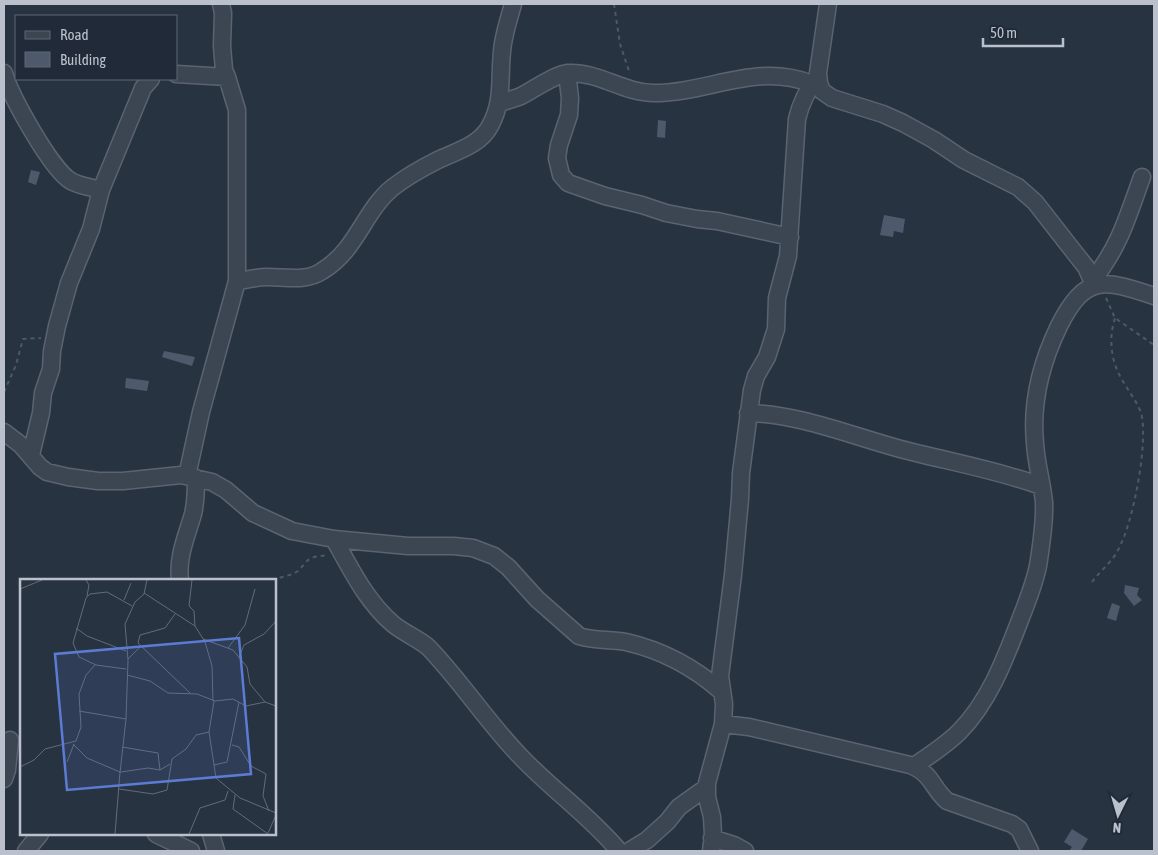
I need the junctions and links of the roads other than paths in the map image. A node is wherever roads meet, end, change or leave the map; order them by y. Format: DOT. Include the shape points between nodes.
graph roads {
  1 [pos="221,4"];
  2 [pos="512,4"];
  3 [pos="828,4"];
  4 [pos="4,73"];
  5 [pos="567,73"];
  6 [pos="178,74"];
  7 [pos="227,77"];
  8 [pos="150,80"];
  9 [pos="815,80"];
  10 [pos="499,103"];
  11 [pos="1142,177"];
  12 [pos="101,190"];
  13 [pos="790,237"];
  14 [pos="237,281"];
  15 [pos="1097,283"];
  16 [pos="1154,296"];
  17 [pos="748,413"];
  18 [pos="4,432"];
  19 [pos="31,455"];
  20 [pos="192,477"];
  21 [pos="1042,486"];
  22 [pos="334,539"];
  23 [pos="180,579"];
  24 [pos="722,692"];
  25 [pos="723,724"];
  26 [pos="7,735"];
  27 [pos="20,754"];
  28 [pos="914,766"];
  29 [pos="4,779"];
  30 [pos="707,788"];
  31 [pos="39,835"];
  32 [pos="158,835"];
  33 [pos="211,835"];
  34 [pos="712,845"];
  35 [pos="26,851"];
  36 [pos="191,851"];
  37 [pos="216,851"];
  38 [pos="619,851"];
  39 [pos="629,851"];
  40 [pos="744,851"];
  41 [pos="1030,851"];
  1 -- 7 [label="street" via="222,59"];
  2 -- 10 [label="street" via="502,52"];
  3 -- 9 [label="street"];
  4 -- 12 [label="street" via="21,110 59,172 70,181"];
  5 -- 9 [label="street" via="603,78 639,92 655,93 746,77"];
  5 -- 10 [label="street" via="520,97"];
  5 -- 13 [label="street" via="569,115 557,158 561,175 568,183 666,213"];
  6 -- 7 [label="street"];
  7 -- 14 [label="street" via="237,110"];
  8 -- 12 [label="street" via="143,88"];
  9 -- 13 [label="street" via="801,103 797,119"];
  9 -- 15 [label="street" via="832,98 903,123 964,160 1018,187 1035,202"];
  10 -- 14 [label="street" via="485,135 391,188 344,254 321,272 304,278 266,277"];
  11 -- 15 [label="street" via="1118,242"];
  12 -- 19 [label="street" via="57,326"];
  13 -- 17 [label="street" via="777,298 776,329 756,376"];
  14 -- 20 [label="street" via="200,412"];
  15 -- 16 [label="street" via="1126,286"];
  15 -- 21 [label="street" via="1075,298 1047,352 1038,383 1034,442"];
  17 -- 21 [label="street" via="812,423"];
  17 -- 24 [label="street" via="720,676"];
  18 -- 19 [label="street"];
  19 -- 20 [label="street" via="47,472 68,478 98,482 180,475"];
  20 -- 22 [label="street" via="212,482 253,513 271,522"];
  20 -- 23 [label="street" via="194,512 179,564"];
  21 -- 28 [label="street" via="1044,504 1038,566 1008,652 978,708 964,726"];
  22 -- 24 [label="street" via="473,548 494,556 579,636 624,642 666,655 709,680"];
  22 -- 38 [label="street" via="364,592 383,614 433,652 519,756 605,834"];
  24 -- 25 [label="street"];
  25 -- 28 [label="street" via="749,727"];
  25 -- 30 [label="street"];
  26 -- 27 [label="street"];
  26 -- 29 [label="street" via="8,770"];
  28 -- 41 [label="street" via="927,774 947,801 1012,824"];
  30 -- 34 [label="street"];
  30 -- 39 [label="street" via="680,807 647,840"];
  31 -- 35 [label="street"];
  32 -- 36 [label="street"];
  33 -- 37 [label="street"];
  34 -- 40 [label="street" via="734,846"];
}
